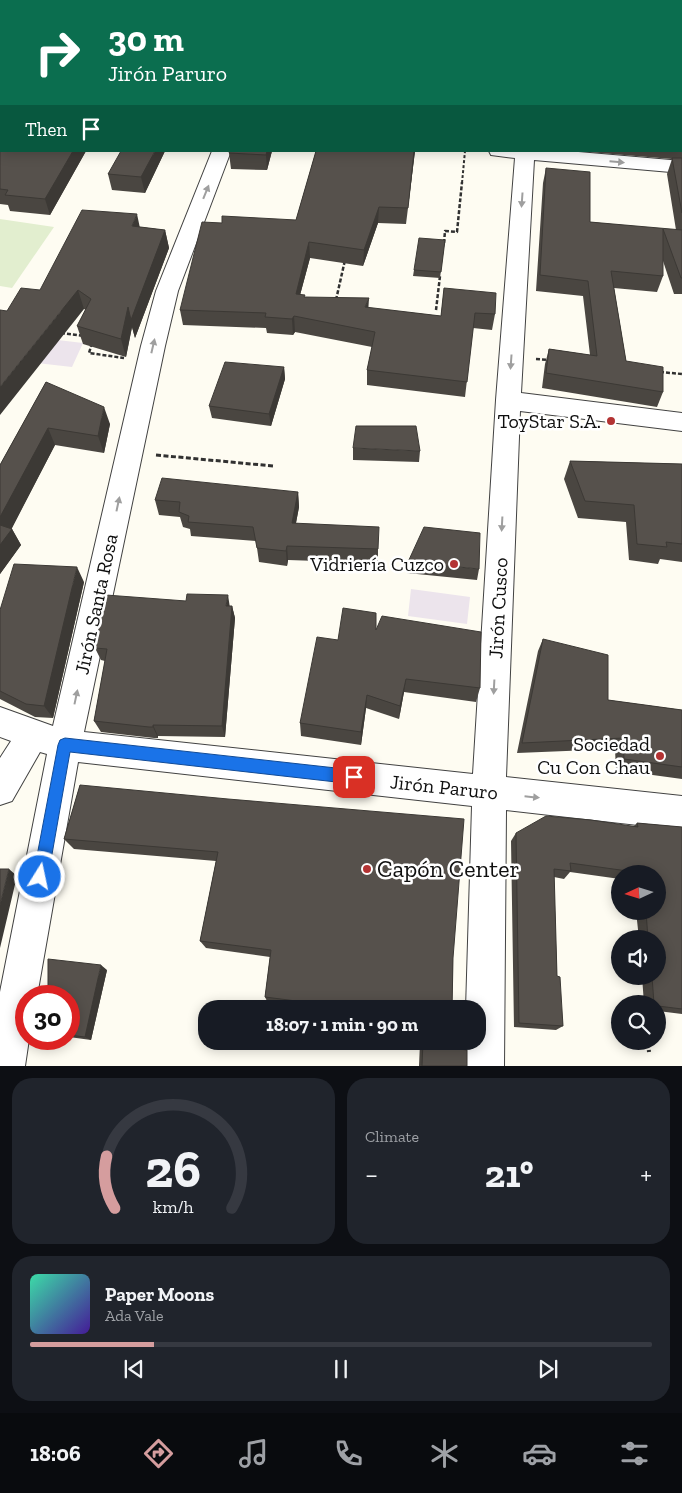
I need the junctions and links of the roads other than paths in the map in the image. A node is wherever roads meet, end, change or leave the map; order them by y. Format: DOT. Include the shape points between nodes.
graph roads {
  1 [pos="222,152"];
  2 [pos="516,152"];
  3 [pos="682,167"];
  4 [pos="508,400"];
  5 [pos="682,422"];
  6 [pos="0,722"];
  7 [pos="49,739"];
  8 [pos="0,789"];
  9 [pos="489,792"];
  10 [pos="682,813"];
  11 [pos="5,1066"];
  12 [pos="484,1066"];
  7 -- 1 [label="street, Jirón Santa Rosa, one-way" via="130,453 167,291"];
  2 -- 3 [label="street, one-way"];
  2 -- 4 [label="street, Jirón Cusco, one-way"];
  4 -- 5 [label="street"];
  4 -- 9 [label="street, Jirón Cusco, one-way"];
  6 -- 7 [label="street, Jirón Paruro"];
  7 -- 8 [label="street"];
  7 -- 9 [label="street, Jirón Paruro"];
  7 -- 11 [label="street, Jirón Santa Rosa"];
  9 -- 10 [label="street, Jirón Paruro, one-way"];
  9 -- 12 [label="street, Jirón Cusco"];
}
